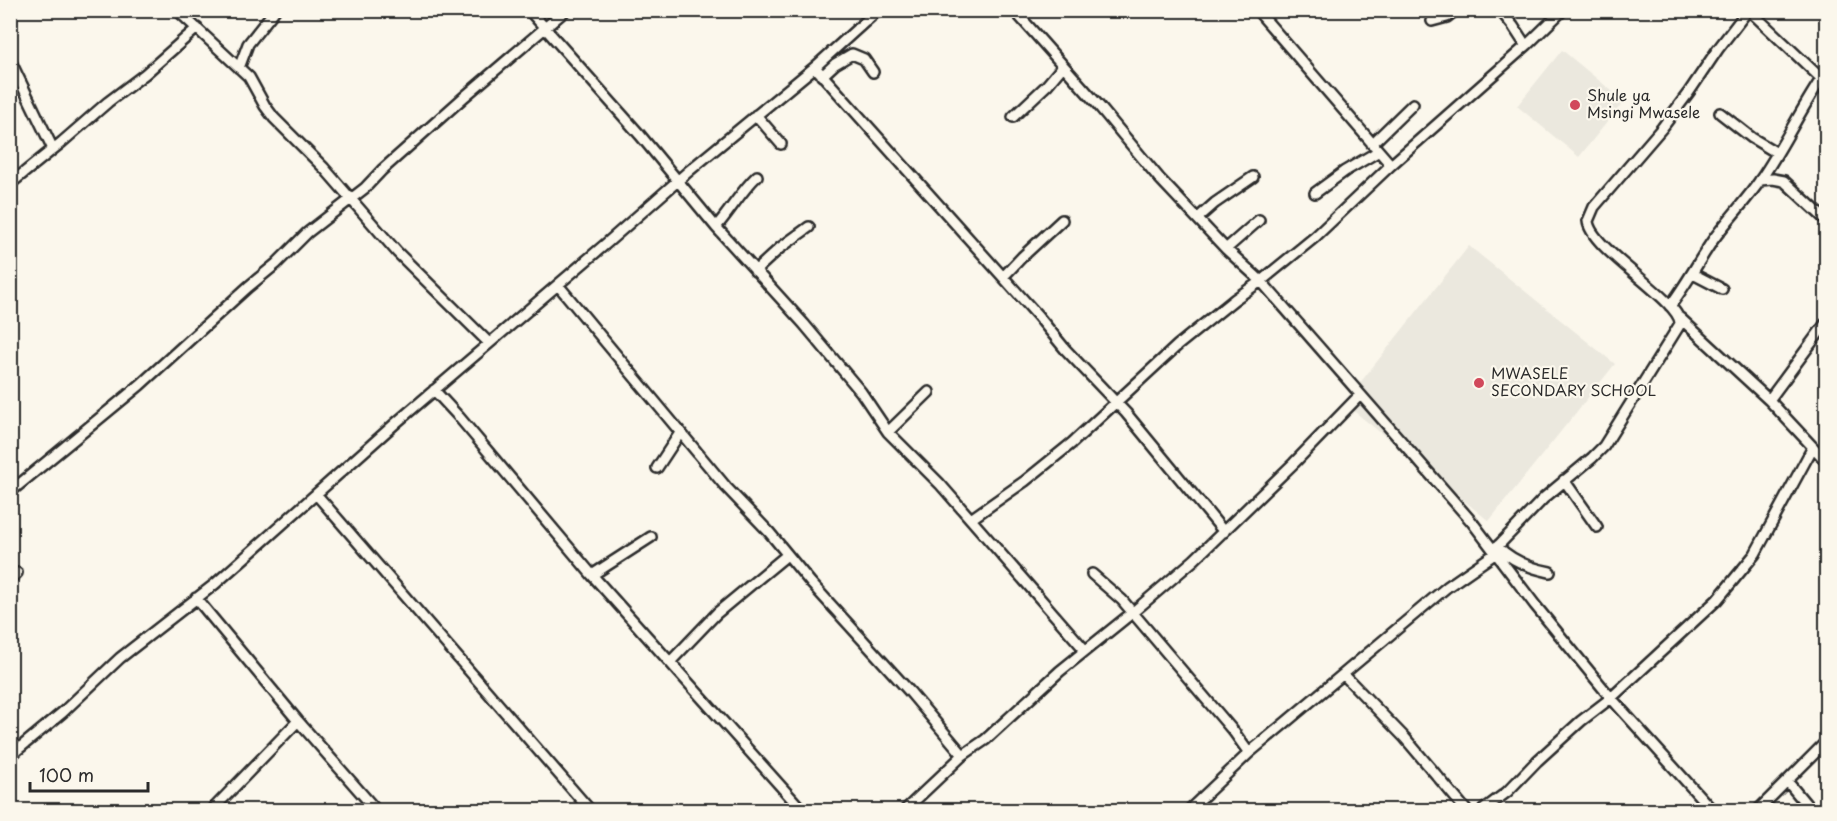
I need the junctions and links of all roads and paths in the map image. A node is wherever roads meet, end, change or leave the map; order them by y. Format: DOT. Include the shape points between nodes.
graph roads {
  1 [pos="177,10"];
  2 [pos="275,10"];
  3 [pos="529,10"];
  4 [pos="566,10"];
  5 [pos="878,10"];
  6 [pos="1014,10"];
  7 [pos="1257,10"];
  8 [pos="1456,10"];
  9 [pos="1500,10"];
  10 [pos="1563,10"];
  11 [pos="1745,12"];
  12 [pos="1432,21"];
  13 [pos="197,28"];
  14 [pos="546,29"];
  15 [pos="1526,46"];
  16 [pos="10,60"];
  17 [pos="1063,66"];
  18 [pos="815,67"];
  19 [pos="239,68"];
  20 [pos="873,72"];
  21 [pos="822,76"];
  22 [pos="1825,78"];
  23 [pos="1413,104"];
  24 [pos="1720,113"];
  25 [pos="756,115"];
  26 [pos="1013,117"];
  27 [pos="781,144"];
  28 [pos="1376,147"];
  29 [pos="53,149"];
  30 [pos="1777,153"];
  31 [pos="1391,165"];
  32 [pos="757,176"];
  33 [pos="1253,177"];
  34 [pos="1760,180"];
  35 [pos="678,181"];
  36 [pos="10,184"];
  37 [pos="1316,194"];
  38 [pos="351,201"];
  39 [pos="1198,218"];
  40 [pos="1062,220"];
  41 [pos="1259,220"];
  42 [pos="1827,220"];
  43 [pos="716,227"];
  44 [pos="809,227"];
  45 [pos="1226,249"];
  46 [pos="755,270"];
  47 [pos="1693,274"];
  48 [pos="1003,277"];
  49 [pos="1261,281"];
  50 [pos="558,285"];
  51 [pos="1722,289"];
  52 [pos="1670,306"];
  53 [pos="1680,318"];
  54 [pos="1827,323"];
  55 [pos="489,343"];
  56 [pos="434,390"];
  57 [pos="929,392"];
  58 [pos="1360,395"];
  59 [pos="1769,400"];
  60 [pos="1117,402"];
  61 [pos="888,432"];
  62 [pos="680,433"];
  63 [pos="1813,447"];
  64 [pos="1827,461"];
  65 [pos="657,468"];
  66 [pos="1564,480"];
  67 [pos="10,492"];
  68 [pos="316,494"];
  69 [pos="971,519"];
  70 [pos="1597,527"];
  71 [pos="1224,532"];
  72 [pos="651,537"];
  73 [pos="1496,550"];
  74 [pos="787,555"];
  75 [pos="1550,572"];
  76 [pos="1092,574"];
  77 [pos="592,575"];
  78 [pos="196,598"];
  79 [pos="1132,613"];
  80 [pos="1085,650"];
  81 [pos="671,662"];
  82 [pos="1344,675"];
  83 [pos="1611,698"];
  84 [pos="298,721"];
  85 [pos="1827,742"];
  86 [pos="1249,753"];
  87 [pos="963,755"];
  88 [pos="10,756"];
  89 [pos="1787,781"];
  90 [pos="212,810"];
  91 [pos="376,810"];
  92 [pos="590,810"];
  93 [pos="802,810"];
  94 [pos="905,810"];
  95 [pos="1189,810"];
  96 [pos="1466,810"];
  97 [pos="1483,810"];
  98 [pos="1713,810"];
  99 [pos="1758,810"];
  100 [pos="1811,810"];
  1 -- 13 [label="street"];
  2 -- 19 [label="street" via="248,44"];
  3 -- 14 [label="street"];
  4 -- 14 [label="street"];
  5 -- 18 [label="street"];
  6 -- 17 [label="street"];
  7 -- 28 [label="street"];
  8 -- 12 [label="street"];
  9 -- 15 [label="street"];
  10 -- 15 [label="street"];
  11 -- 22 [label="street"];
  11 -- 52 [label="street" via="1662,128 1594,207 1588,221 1606,248"];
  13 -- 19 [label="street"];
  13 -- 29 [label="street"];
  14 -- 35 [label="street"];
  14 -- 38 [label="street" via="464,97"];
  15 -- 31 [label="street"];
  16 -- 29 [label="street"];
  17 -- 26 [label="street"];
  17 -- 39 [label="street"];
  18 -- 21 [label="street"];
  18 -- 25 [label="street"];
  19 -- 38 [label="street" via="249,77 274,118"];
  20 -- 21 [label="street" via="864,59 854,54"];
  21 -- 48 [label="street"];
  22 -- 30 [label="street"];
  23 -- 28 [label="street"];
  24 -- 30 [label="street"];
  25 -- 27 [label="street"];
  25 -- 35 [label="street"];
  28 -- 31 [label="street"];
  28 -- 37 [label="street"];
  29 -- 36 [label="street"];
  30 -- 34 [label="street"];
  31 -- 49 [label="street" via="1315,237"];
  32 -- 43 [label="street"];
  33 -- 39 [label="street"];
  34 -- 42 [label="street" via="1787,183"];
  34 -- 47 [label="street" via="1711,243"];
  35 -- 43 [label="street"];
  35 -- 50 [label="street"];
  38 -- 55 [label="street"];
  38 -- 67 [label="street" via="307,233 140,385"];
  39 -- 45 [label="street"];
  40 -- 48 [label="street"];
  41 -- 45 [label="street"];
  43 -- 46 [label="street"];
  44 -- 46 [label="street"];
  45 -- 49 [label="street"];
  46 -- 61 [label="street" via="861,392"];
  47 -- 51 [label="street"];
  47 -- 52 [label="street"];
  48 -- 60 [label="street" via="1065,350"];
  49 -- 58 [label="street"];
  49 -- 60 [label="street" via="1178,345"];
  50 -- 55 [label="street"];
  50 -- 62 [label="street"];
  52 -- 53 [label="street"];
  53 -- 59 [label="street"];
  53 -- 66 [label="street" via="1680,324 1611,437"];
  54 -- 59 [label="street"];
  55 -- 56 [label="street"];
  56 -- 68 [label="street"];
  56 -- 77 [label="street"];
  57 -- 61 [label="street"];
  58 -- 71 [label="street"];
  58 -- 73 [label="street"];
  59 -- 63 [label="street"];
  60 -- 69 [label="street" via="1025,481"];
  60 -- 71 [label="street"];
  61 -- 69 [label="street"];
  62 -- 65 [label="street"];
  62 -- 74 [label="street"];
  63 -- 64 [label="street"];
  63 -- 83 [label="street" via="1755,554 1732,583"];
  66 -- 70 [label="street"];
  66 -- 73 [label="street"];
  68 -- 78 [label="street"];
  68 -- 92 [label="street"];
  69 -- 80 [label="street"];
  71 -- 79 [label="street"];
  72 -- 77 [label="street"];
  73 -- 75 [label="street" via="1517,562"];
  73 -- 82 [label="street"];
  73 -- 83 [label="street" via="1534,605"];
  74 -- 81 [label="street" via="717,613"];
  74 -- 87 [label="street"];
  76 -- 79 [label="street"];
  77 -- 81 [label="street"];
  78 -- 84 [label="street"];
  78 -- 88 [label="street" via="120,658"];
  79 -- 80 [label="street"];
  79 -- 86 [label="street"];
  80 -- 87 [label="street"];
  81 -- 93 [label="street"];
  82 -- 86 [label="street"];
  82 -- 96 [label="street" via="1405,738"];
  83 -- 97 [label="street"];
  83 -- 98 [label="street"];
  84 -- 90 [label="street"];
  84 -- 91 [label="street"];
  85 -- 89 [label="street"];
  86 -- 95 [label="street"];
  87 -- 94 [label="street"];
  89 -- 99 [label="street"];
  89 -- 100 [label="street"];
}
